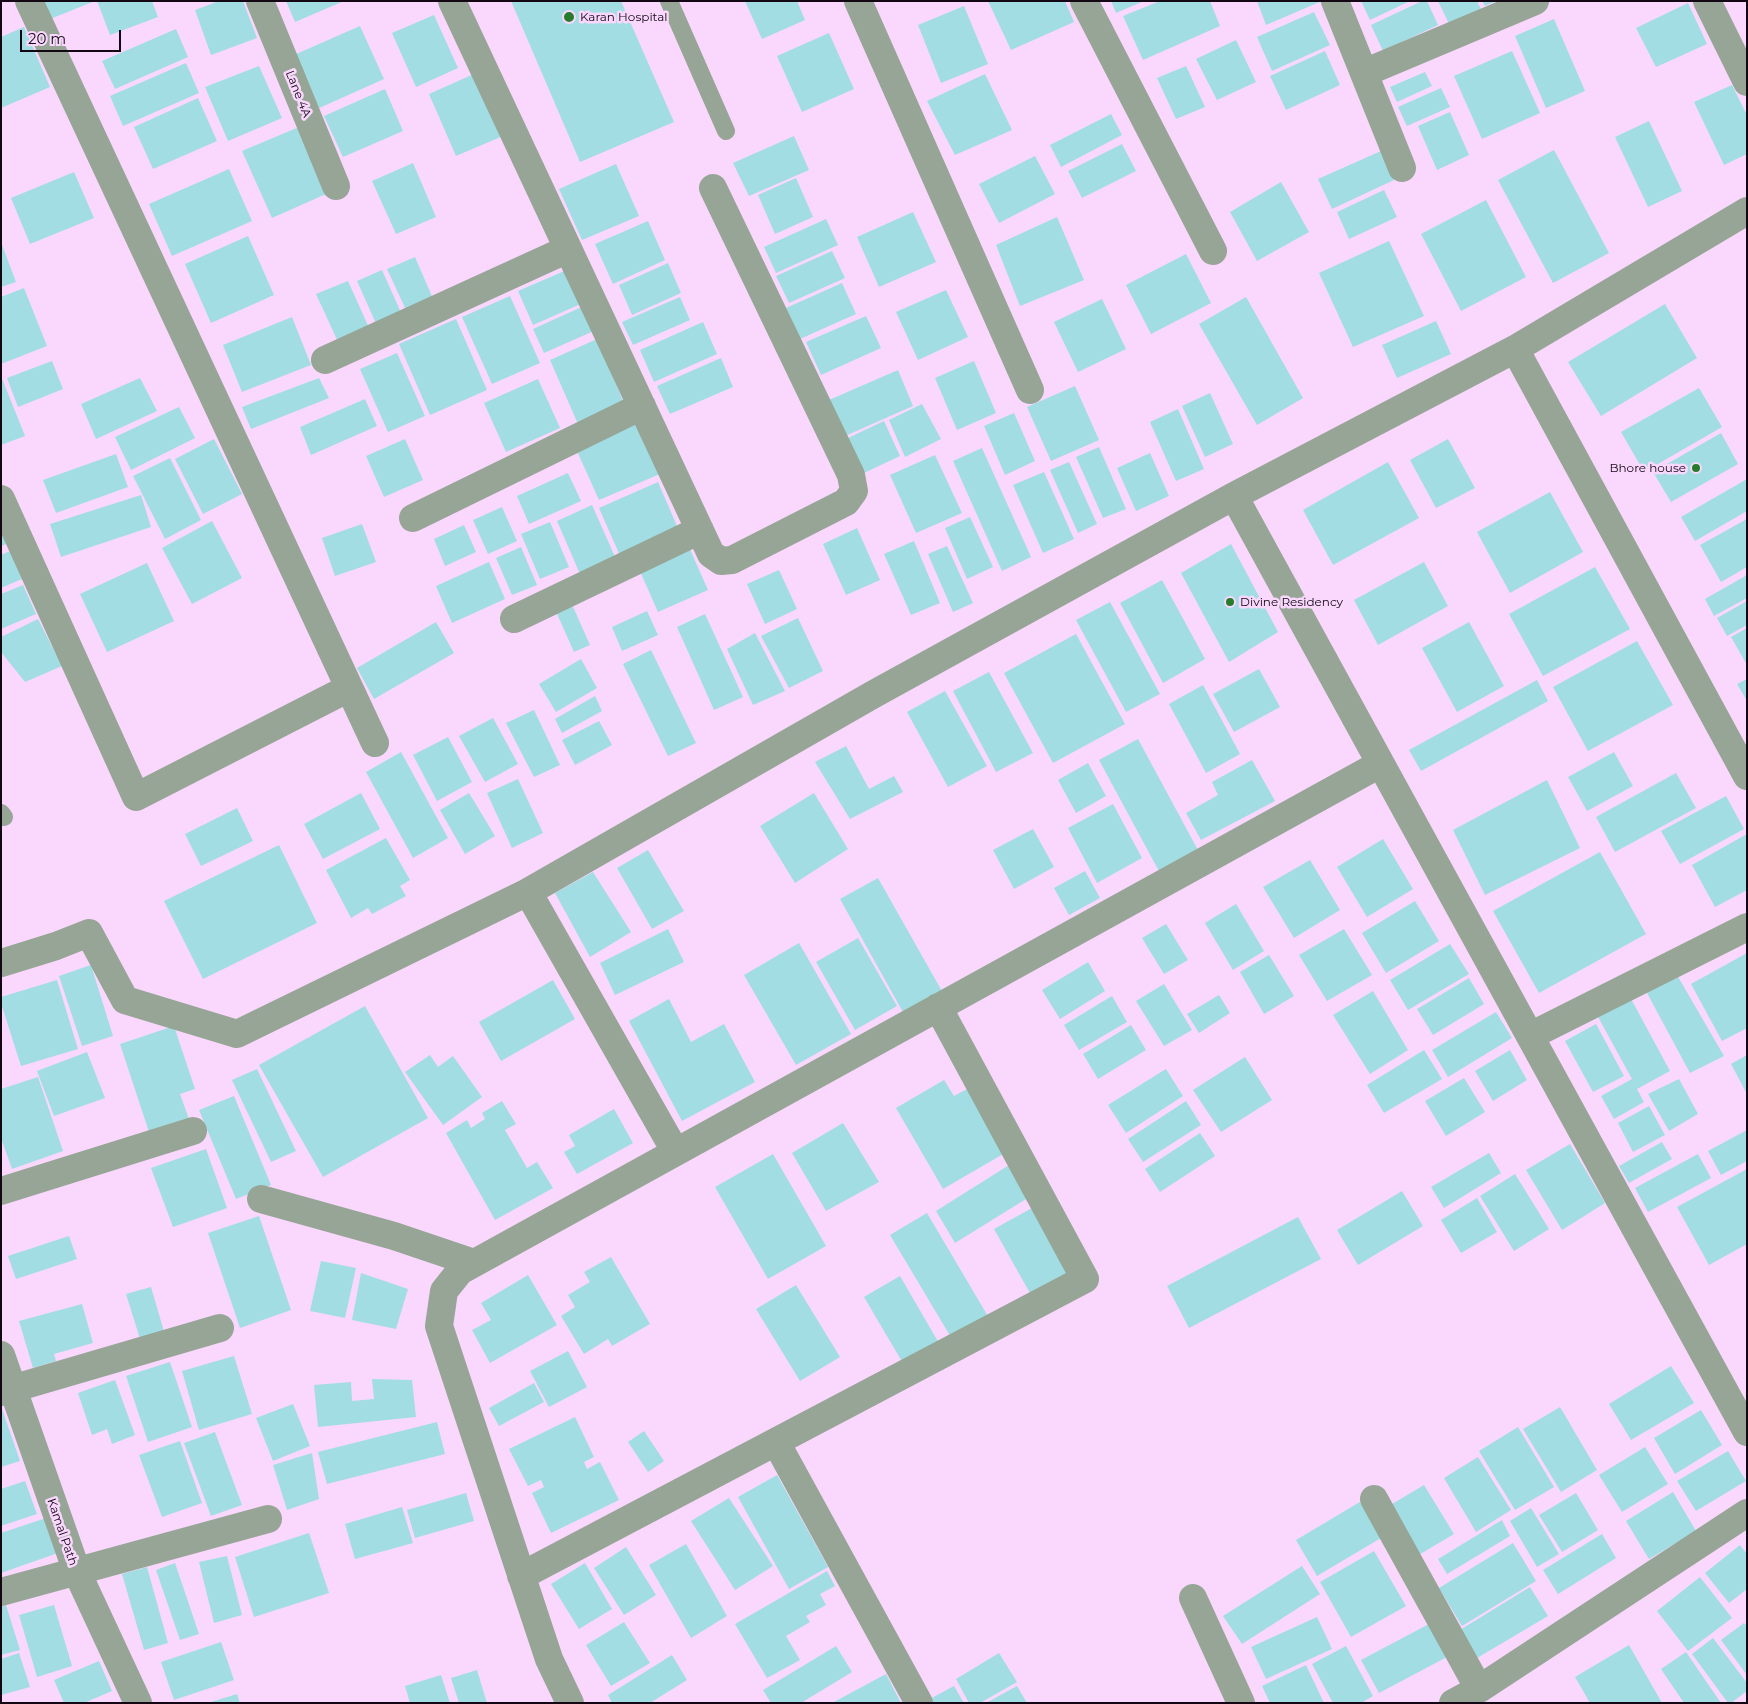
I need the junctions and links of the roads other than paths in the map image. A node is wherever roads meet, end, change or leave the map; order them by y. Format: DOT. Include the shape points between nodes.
graph roads {
  1 [pos="29,1"];
  2 [pos="260,1"];
  3 [pos="452,1"];
  4 [pos="669,1"];
  5 [pos="858,1"];
  6 [pos="1084,1"];
  7 [pos="1335,1"];
  8 [pos="1535,1"];
  9 [pos="1707,1"];
  10 [pos="1364,73"];
  11 [pos="1747,82"];
  12 [pos="726,131"];
  13 [pos="1402,168"];
  14 [pos="336,186"];
  15 [pos="712,188"];
  16 [pos="1747,211"];
  17 [pos="568,250"];
  18 [pos="1213,251"];
  19 [pos="1515,349"];
  20 [pos="325,360"];
  21 [pos="1030,390"];
  22 [pos="642,406"];
  23 [pos="1234,496"];
  24 [pos="1,499"];
  25 [pos="413,518"];
  26 [pos="700,530"];
  27 [pos="514,619"];
  28 [pos="349,688"];
  29 [pos="375,743"];
  30 [pos="1380,764"];
  31 [pos="1747,776"];
  32 [pos="528,892"];
  33 [pos="1747,927"];
  34 [pos="1,962"];
  35 [pos="938,1007"];
  36 [pos="1530,1036"];
  37 [pos="193,1131"];
  38 [pos="675,1151"];
  39 [pos="1,1191"];
  40 [pos="261,1199"];
  41 [pos="474,1263"];
  42 [pos="220,1328"];
  43 [pos="1,1355"];
  44 [pos="7,1391"];
  45 [pos="1747,1432"];
  46 [pos="776,1442"];
  47 [pos="1374,1499"];
  48 [pos="1747,1513"];
  49 [pos="268,1519"];
  50 [pos="76,1572"];
  51 [pos="521,1576"];
  52 [pos="1,1592"];
  53 [pos="1193,1598"];
  54 [pos="1479,1689"];
  55 [pos="138,1703"];
  56 [pos="570,1703"];
  57 [pos="919,1703"];
  58 [pos="1241,1703"];
  59 [pos="1453,1703"];
  1 -- 28 [label="street"];
  2 -- 14 [label="street, Lane 4A"];
  3 -- 17 [label="street"];
  4 -- 12 [label="lane"];
  5 -- 21 [label="street"];
  6 -- 18 [label="street"];
  7 -- 10 [label="street"];
  8 -- 10 [label="street"];
  9 -- 11 [label="street"];
  10 -- 13 [label="street"];
  15 -- 26 [label="street" via="851,475 854,491 846,502 732,560 721,561 711,554"];
  16 -- 19 [label="street"];
  17 -- 20 [label="street"];
  17 -- 22 [label="street"];
  19 -- 23 [label="street"];
  19 -- 31 [label="street"];
  22 -- 25 [label="street"];
  22 -- 26 [label="street"];
  23 -- 30 [label="street"];
  23 -- 32 [label="street" via="874,694"];
  24 -- 28 [label="street" via="136,798"];
  26 -- 27 [label="street"];
  28 -- 29 [label="street"];
  30 -- 35 [label="street"];
  30 -- 36 [label="street"];
  32 -- 34 [label="street" via="237,1034 125,1000 89,933"];
  32 -- 38 [label="street"];
  33 -- 36 [label="street"];
  35 -- 38 [label="street"];
  35 -- 46 [label="street" via="1085,1279"];
  36 -- 45 [label="street"];
  37 -- 39 [label="street"];
  38 -- 41 [label="street"];
  40 -- 41 [label="street" via="394,1236"];
  41 -- 51 [label="street" via="460,1270 444,1292 439,1326"];
  42 -- 44 [label="street"];
  43 -- 44 [label="street, Kamal Path"];
  44 -- 50 [label="street, Kamal Path"];
  46 -- 51 [label="street"];
  46 -- 57 [label="street"];
  47 -- 54 [label="street"];
  48 -- 54 [label="street"];
  49 -- 50 [label="street"];
  50 -- 52 [label="street"];
  50 -- 55 [label="street, Kamal Path"];
  51 -- 56 [label="street" via="549,1660"];
  53 -- 58 [label="street"];
  54 -- 59 [label="street"];
}
